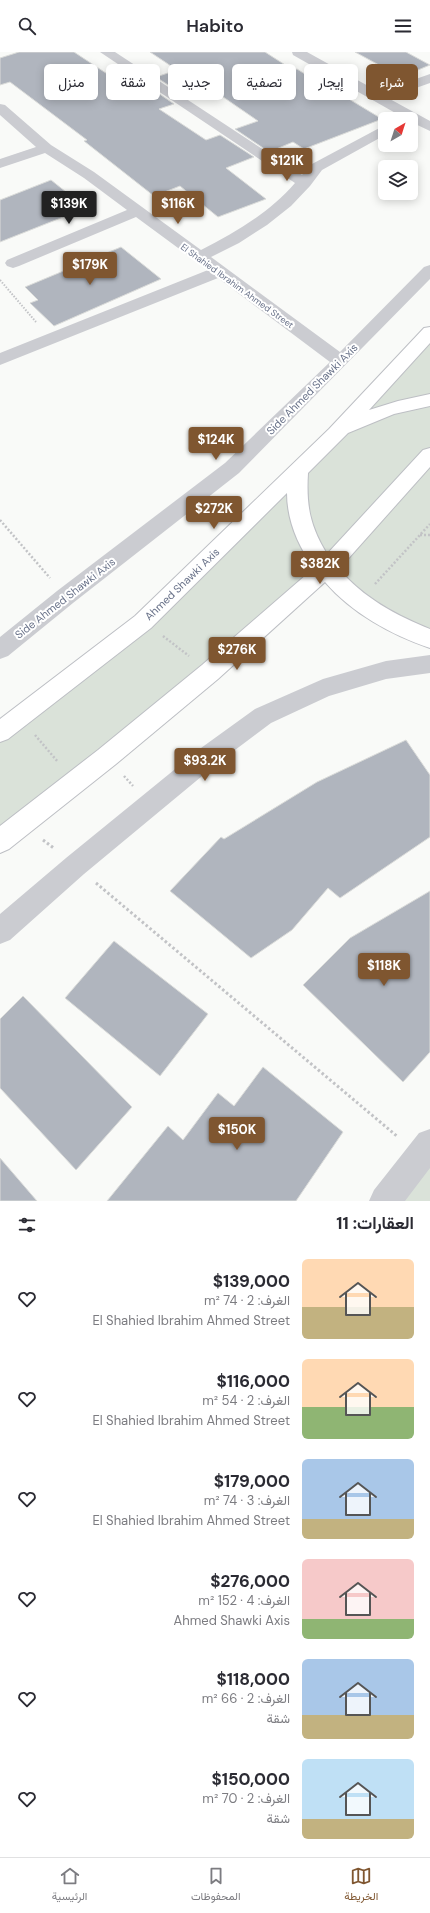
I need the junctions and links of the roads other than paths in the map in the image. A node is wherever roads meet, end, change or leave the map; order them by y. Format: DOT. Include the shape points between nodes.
graph roads {
  1 [pos="106,52"];
  2 [pos="298,52"];
  3 [pos="430,78"];
  4 [pos="418,82"];
  5 [pos="366,90"];
  6 [pos="382,100"];
  7 [pos="0,108"];
  8 [pos="399,112"];
  9 [pos="418,122"];
  10 [pos="430,127"];
  11 [pos="378,133"];
  12 [pos="46,148"];
  13 [pos="0,164"];
  14 [pos="304,183"];
  15 [pos="136,212"];
  16 [pos="199,257"];
  17 [pos="13,263"];
  18 [pos="430,270"];
  19 [pos="218,272"];
  20 [pos="430,332"];
  21 [pos="0,359"];
  22 [pos="341,361"];
  23 [pos="430,400"];
  24 [pos="336,434"];
  25 [pos="430,455"];
  26 [pos="298,471"];
  27 [pos="326,569"];
  28 [pos="430,639"];
  29 [pos="0,650"];
  30 [pos="430,664"];
  31 [pos="0,732"];
  32 [pos="0,841"];
  33 [pos="0,931"];
  34 [pos="425,1150"];
  35 [pos="385,1201"];
  1 -- 14 [label="street"];
  2 -- 5 [label="street"];
  3 -- 4 [label="street"];
  6 -- 8 [label="street"];
  7 -- 12 [label="street, El Shahied Ibrahim Ahmed Street"];
  9 -- 10 [label="street"];
  11 -- 14 [label="street" via="317,167"];
  12 -- 13 [label="street"];
  12 -- 15 [label="street, El Shahied Ibrahim Ahmed Street" via="89,175"];
  14 -- 16 [label="street" via="286,203 262,222"];
  15 -- 16 [label="street, El Shahied Ibrahim Ahmed Street"];
  15 -- 17 [label="street"];
  16 -- 19 [label="street, El Shahied Ibrahim Ahmed Street"];
  18 -- 22 [label="street, Side Ahmed Shawki Axis"];
  19 -- 21 [label="street"];
  19 -- 22 [label="street, El Shahied Ibrahim Ahmed Street"];
  20 -- 24 [label="main road, Ahmed Shawki Axis"];
  22 -- 29 [label="street, Side Ahmed Shawki Axis" via="232,468"];
  23 -- 24 [label="main road" via="402,404 366,416"];
  24 -- 26 [label="main road, Ahmed Shawki Axis"];
  25 -- 27 [label="main road"];
  26 -- 27 [label="main road" via="296,494 300,519 310,544"];
  26 -- 31 [label="main road, Ahmed Shawki Axis" via="143,622"];
  27 -- 28 [label="main road" via="359,601 403,628"];
  27 -- 32 [label="main road" via="210,672"];
  30 -- 33 [label="street" via="386,670 323,688 264,716 149,804"];
  34 -- 35 [label="street"];
}
